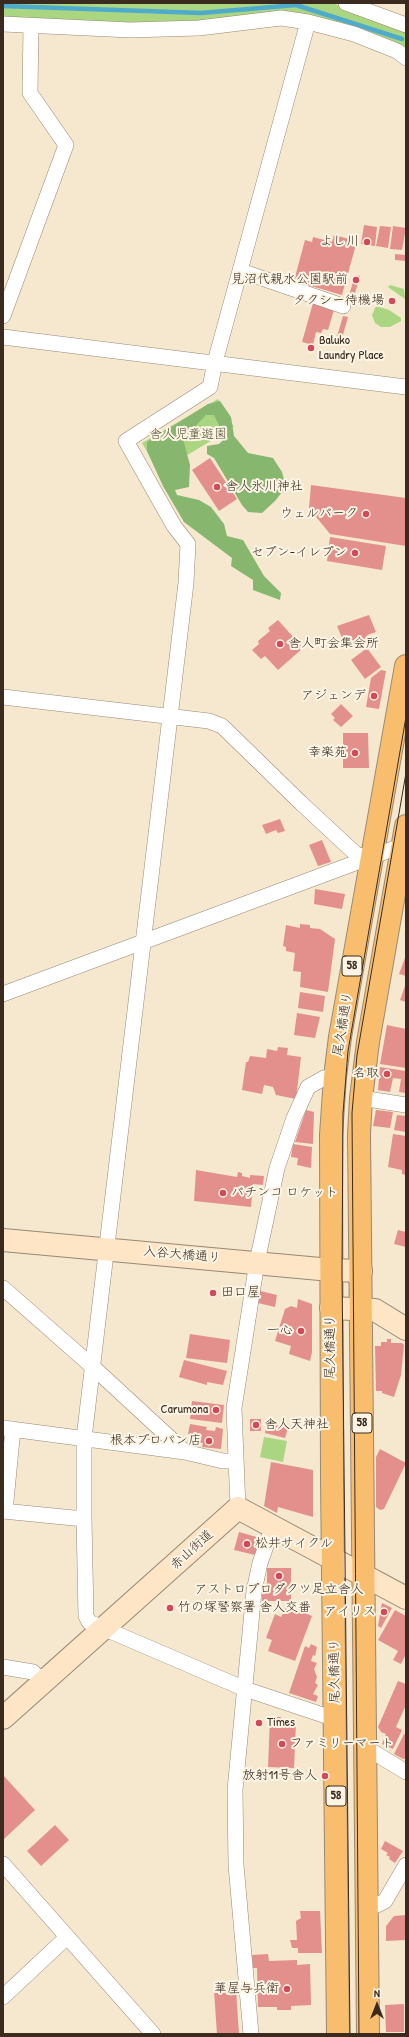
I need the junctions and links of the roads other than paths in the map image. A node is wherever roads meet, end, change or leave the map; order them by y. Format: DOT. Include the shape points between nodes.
graph roads {
  1 [pos="346,3"];
  2 [pos="308,22"];
  3 [pos="3,24"];
  4 [pos="406,25"];
  5 [pos="31,26"];
  6 [pos="406,58"];
  7 [pos="241,271"];
  8 [pos="343,306"];
  9 [pos="3,316"];
  10 [pos="3,337"];
  11 [pos="215,362"];
  12 [pos="406,387"];
  13 [pos="406,666"];
  14 [pos="3,697"];
  15 [pos="170,717"];
  16 [pos="405,838"];
  17 [pos="371,857"];
  18 [pos="144,942"];
  19 [pos="3,994"];
  20 [pos="335,1076"];
  21 [pos="361,1098"];
  22 [pos="406,1105"];
  23 [pos="3,1240"];
  24 [pos="107,1249"];
  25 [pos="257,1262"];
  26 [pos="331,1270"];
  27 [pos="361,1270"];
  28 [pos="3,1288"];
  29 [pos="331,1308"];
  30 [pos="361,1308"];
  31 [pos="406,1329"];
  32 [pos="93,1367"];
  33 [pos="8,1429"];
  34 [pos="84,1438"];
  35 [pos="185,1452"];
  36 [pos="236,1461"];
  37 [pos="238,1508"];
  38 [pos="4,1511"];
  39 [pos="84,1519"];
  40 [pos="273,1526"];
  41 [pos="333,1558"];
  42 [pos="364,1575"];
  43 [pos="406,1598"];
  44 [pos="104,1629"];
  45 [pos="3,1667"];
  46 [pos="43,1682"];
  47 [pos="245,1689"];
  48 [pos="3,1718"];
  49 [pos="335,1719"];
  50 [pos="365,1747"];
  51 [pos="406,1772"];
  52 [pos="3,1864"];
  53 [pos="406,1865"];
  54 [pos="366,1906"];
  55 [pos="67,1936"];
  56 [pos="3,1997"];
  57 [pos="153,2034"];
  58 [pos="251,2034"];
  59 [pos="338,2034"];
  60 [pos="368,2034"];
  1 -- 4 [label="street"];
  2 -- 5 [label="street" via="281,18 199,28 130,30"];
  2 -- 6 [label="street" via="354,34 397,51"];
  2 -- 7 [label="street"];
  3 -- 5 [label="street"];
  5 -- 9 [label="street" via="30,93 66,145"];
  7 -- 8 [label="street"];
  7 -- 11 [label="street"];
  10 -- 11 [label="street"];
  11 -- 12 [label="street"];
  11 -- 15 [label="street" via="210,387 126,441 174,526 188,544 186,583"];
  13 -- 17 [label="main road, 尾久橋通り / 58"];
  14 -- 15 [label="street"];
  15 -- 17 [label="street" via="209,721 222,726 358,855"];
  15 -- 18 [label="street"];
  16 -- 17 [label="street"];
  16 -- 21 [label="main road, 尾久橋通り / 58" via="368,1042"];
  17 -- 18 [label="street"];
  17 -- 20 [label="main road, 尾久橋通り / 58"];
  18 -- 19 [label="street"];
  18 -- 24 [label="street"];
  20 -- 25 [label="street" via="315,1082 304,1094 277,1168"];
  20 -- 26 [label="main road, 尾久橋通り / 58" via="331,1135"];
  21 -- 22 [label="street"];
  21 -- 27 [label="main road, 尾久橋通り / 58"];
  23 -- 24 [label="street, 入谷大橋通り"];
  24 -- 25 [label="street, 入谷大橋通り"];
  24 -- 32 [label="street"];
  25 -- 26 [label="street, 入谷大橋通り"];
  25 -- 36 [label="street" via="234,1408"];
  26 -- 27 [label="street, 入谷大橋通り"];
  26 -- 29 [label="main road, 尾久橋通り / 58"];
  27 -- 30 [label="main road, 尾久橋通り / 58"];
  28 -- 32 [label="street"];
  29 -- 30 [label="street"];
  29 -- 41 [label="main road, 尾久橋通り / 58"];
  30 -- 31 [label="street" via="380,1312"];
  30 -- 42 [label="main road, 尾久橋通り / 58"];
  32 -- 34 [label="street"];
  32 -- 35 [label="street"];
  33 -- 34 [label="street"];
  33 -- 38 [label="street"];
  34 -- 35 [label="street"];
  34 -- 39 [label="street"];
  35 -- 36 [label="street" via="223,1461"];
  36 -- 37 [label="street"];
  37 -- 40 [label="street"];
  37 -- 44 [label="street, 赤山街道"];
  38 -- 39 [label="street"];
  39 -- 44 [label="street" via="86,1616 89,1622"];
  40 -- 41 [label="street"];
  40 -- 47 [label="street" via="260,1563 254,1591"];
  41 -- 42 [label="street"];
  41 -- 49 [label="main road, 尾久橋通り / 58"];
  42 -- 43 [label="street"];
  42 -- 50 [label="main road, 尾久橋通り / 58"];
  44 -- 46 [label="street, 赤山街道"];
  44 -- 47 [label="street"];
  45 -- 46 [label="street" via="33,1672"];
  46 -- 48 [label="street, 赤山街道"];
  47 -- 49 [label="street"];
  47 -- 58 [label="street" via="235,1790 234,1831"];
  49 -- 59 [label="main road, 尾久橋通り / 58"];
  50 -- 51 [label="street"];
  50 -- 54 [label="main road, 尾久橋通り / 58"];
  52 -- 55 [label="street"];
  53 -- 54 [label="street" via="385,1901"];
  54 -- 60 [label="main road, 尾久橋通り / 58"];
  55 -- 56 [label="street"];
  55 -- 57 [label="street"];
}
